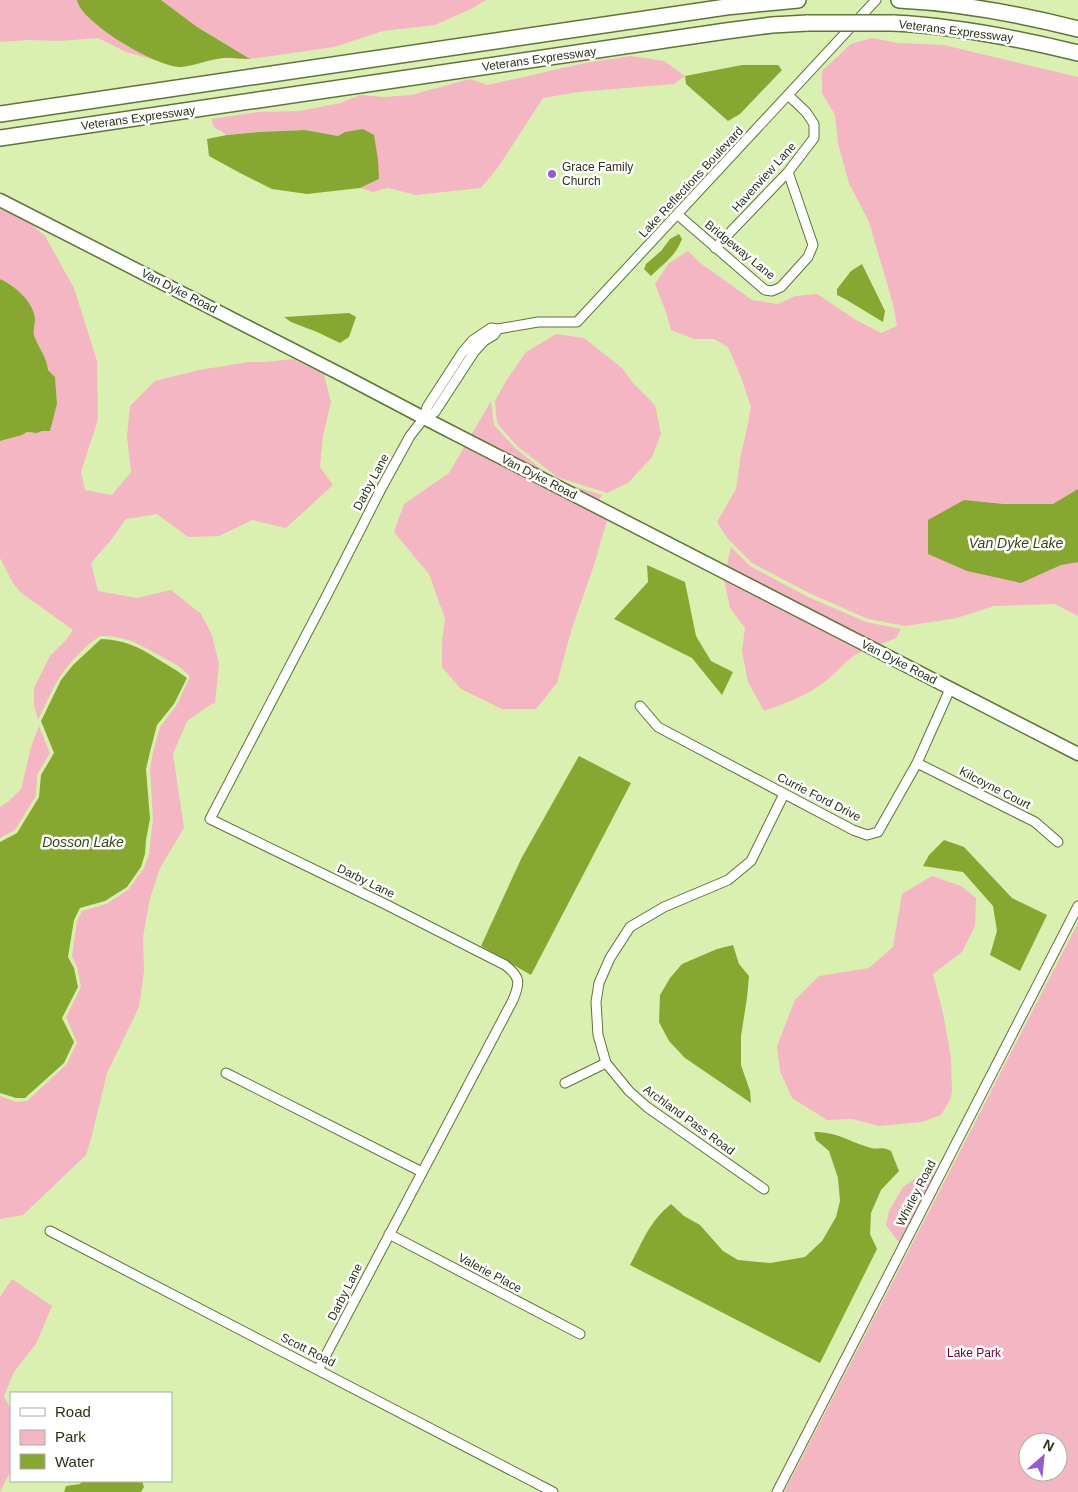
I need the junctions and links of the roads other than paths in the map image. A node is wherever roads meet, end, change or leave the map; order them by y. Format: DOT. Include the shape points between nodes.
graph roads {
  1 [pos="798,0"];
  2 [pos="876,0"];
  3 [pos="906,0"];
  4 [pos="1078,29"];
  5 [pos="1078,53"];
  6 [pos="788,95"];
  7 [pos="0,114"];
  8 [pos="0,138"];
  9 [pos="788,172"];
  10 [pos="0,200"];
  11 [pos="678,215"];
  12 [pos="715,248"];
  13 [pos="424,418"];
  14 [pos="950,688"];
  15 [pos="640,706"];
  16 [pos="1078,754"];
  17 [pos="917,763"];
  18 [pos="784,794"];
  19 [pos="1058,842"];
  20 [pos="1078,906"];
  21 [pos="606,1063"];
  22 [pos="226,1073"];
  23 [pos="565,1082"];
  24 [pos="422,1172"];
  25 [pos="764,1189"];
  26 [pos="50,1231"];
  27 [pos="389,1234"];
  28 [pos="580,1334"];
  29 [pos="318,1370"];
  30 [pos="553,1492"];
  31 [pos="777,1492"];
  1 -- 7 [label="highway, Veterans Expressway" via="726,7"];
  2 -- 6 [label="street, Lake Reflections Boulevard"];
  3 -- 4 [label="highway, Veterans Expressway" via="998,11"];
  5 -- 8 [label="highway, Veterans Expressway, bridge" via="989,33 932,26 893,23 772,25"];
  6 -- 9 [label="street, Havenview Lane" via="814,124 814,138"];
  6 -- 11 [label="street, Lake Reflections Boulevard"];
  9 -- 12 [label="street, Havenview Lane"];
  9 -- 12 [label="street, Bridgeway Lane" via="812,246 808,257 781,287 765,290"];
  10 -- 13 [label="main road, Van Dyke Road"];
  11 -- 12 [label="street, Bridgeway Lane"];
  11 -- 13 [label="street, Lake Reflections Boulevard" via="577,322 538,322 498,329 474,352 435,412"];
  13 -- 14 [label="main road, Van Dyke Road"];
  13 -- 24 [label="street, Darby Lane" via="410,436 382,487 210,819 505,966 518,980 513,1000"];
  14 -- 16 [label="main road, Van Dyke Road"];
  14 -- 17 [label="street, Currie Ford Drive"];
  15 -- 18 [label="street, Currie Ford Drive" via="658,727"];
  17 -- 18 [label="street, Currie Ford Drive" via="878,832 867,835"];
  17 -- 19 [label="street, Kilcoyne Court" via="1035,822"];
  18 -- 21 [label="street, Archland Pass Road" via="751,860 728,880 664,907 630,927 599,983 597,1024"];
  20 -- 31 [label="street, Whirley Road"];
  21 -- 23 [label="street"];
  21 -- 25 [label="street, Archland Pass Road" via="628,1091 647,1107"];
  22 -- 24 [label="street"];
  24 -- 27 [label="street, Darby Lane"];
  26 -- 29 [label="street, Scott Road"];
  27 -- 28 [label="street, Valerie Place"];
  27 -- 29 [label="street, Darby Lane"];
  29 -- 30 [label="street, Scott Road"];
}
